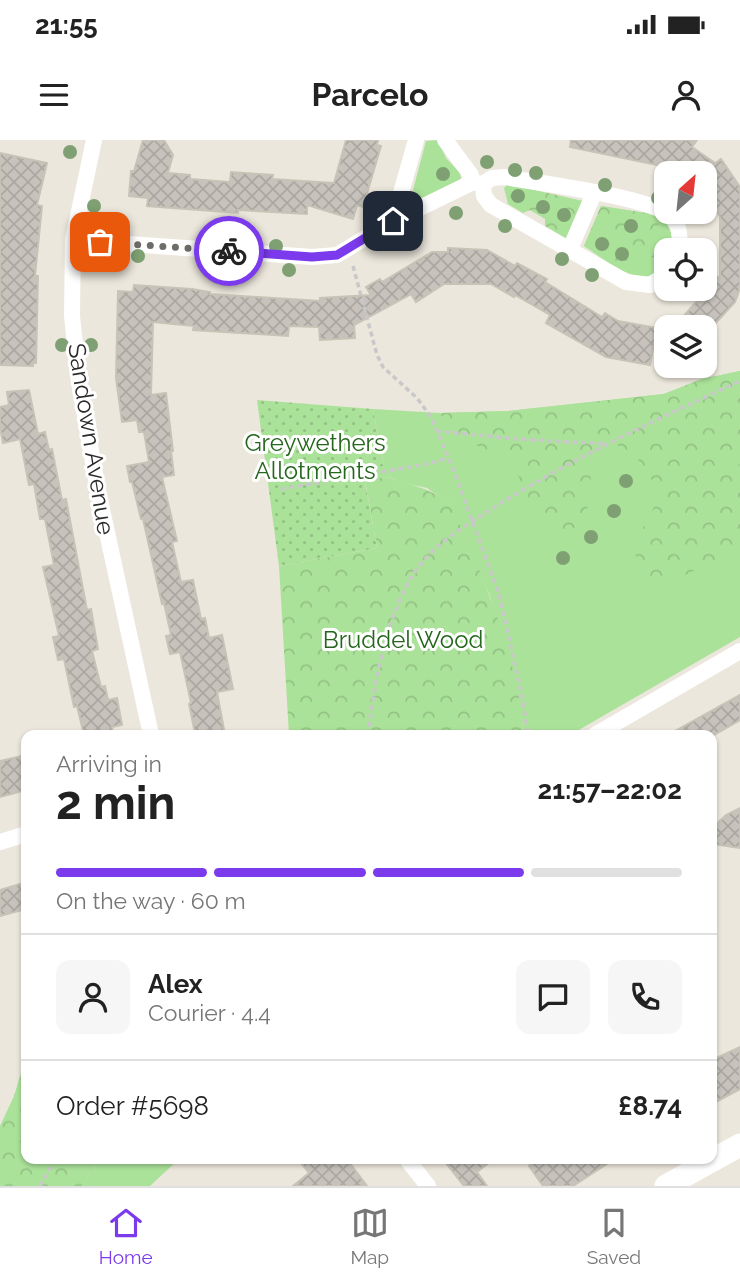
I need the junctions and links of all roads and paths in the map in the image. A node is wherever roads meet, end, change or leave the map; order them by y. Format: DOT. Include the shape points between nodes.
graph roads {
  1 [pos="94,140"];
  2 [pos="416,140"];
  3 [pos="445,140"];
  4 [pos="477,183"];
  5 [pos="594,193"];
  6 [pos="393,221"];
  7 [pos="678,238"];
  8 [pos="73,240"];
  9 [pos="348,249"];
  10 [pos="570,249"];
  11 [pos="654,282"];
  12 [pos="740,380"];
  13 [pos="437,430"];
  14 [pos="607,444"];
  15 [pos="448,458"];
  16 [pos="281,489"];
  17 [pos="472,521"];
  18 [pos="740,651"];
  19 [pos="149,730"];
  20 [pos="369,730"];
  21 [pos="527,730"];
  22 [pos="604,730"];
  23 [pos="740,1145"];
  24 [pos="717,1156"];
  25 [pos="53,1164"];
  26 [pos="411,1164"];
  27 [pos="703,1164"];
  28 [pos="40,1186"];
  29 [pos="428,1186"];
  30 [pos="666,1186"];
  1 -- 8 [label="street, Sandown Avenue"];
  2 -- 6 [label="street"];
  3 -- 4 [label="street"];
  4 -- 5 [label="street" via="505,177"];
  4 -- 6 [label="street"];
  4 -- 10 [label="street" via="491,205"];
  5 -- 7 [label="street" via="668,214"];
  5 -- 10 [label="street"];
  6 -- 9 [label="street"];
  8 -- 9 [label="street" via="312,257"];
  8 -- 19 [label="street, Sandown Avenue" via="72,316 79,382"];
  9 -- 13 [label="path" via="377,355 383,367 417,398"];
  10 -- 11 [label="street" via="635,285"];
  12 -- 14 [label="path"];
  13 -- 14 [label="path"];
  13 -- 15 [label="path"];
  14 -- 17 [label="path"];
  15 -- 16 [label="path"];
  15 -- 17 [label="path"];
  17 -- 20 [label="path" via="428,555 413,576 376,677"];
  17 -- 21 [label="path" via="499,594"];
  18 -- 22 [label="street"];
  23 -- 24 [label="street"];
  25 -- 28 [label="path"];
  26 -- 29 [label="street"];
  27 -- 30 [label="street"];
}
